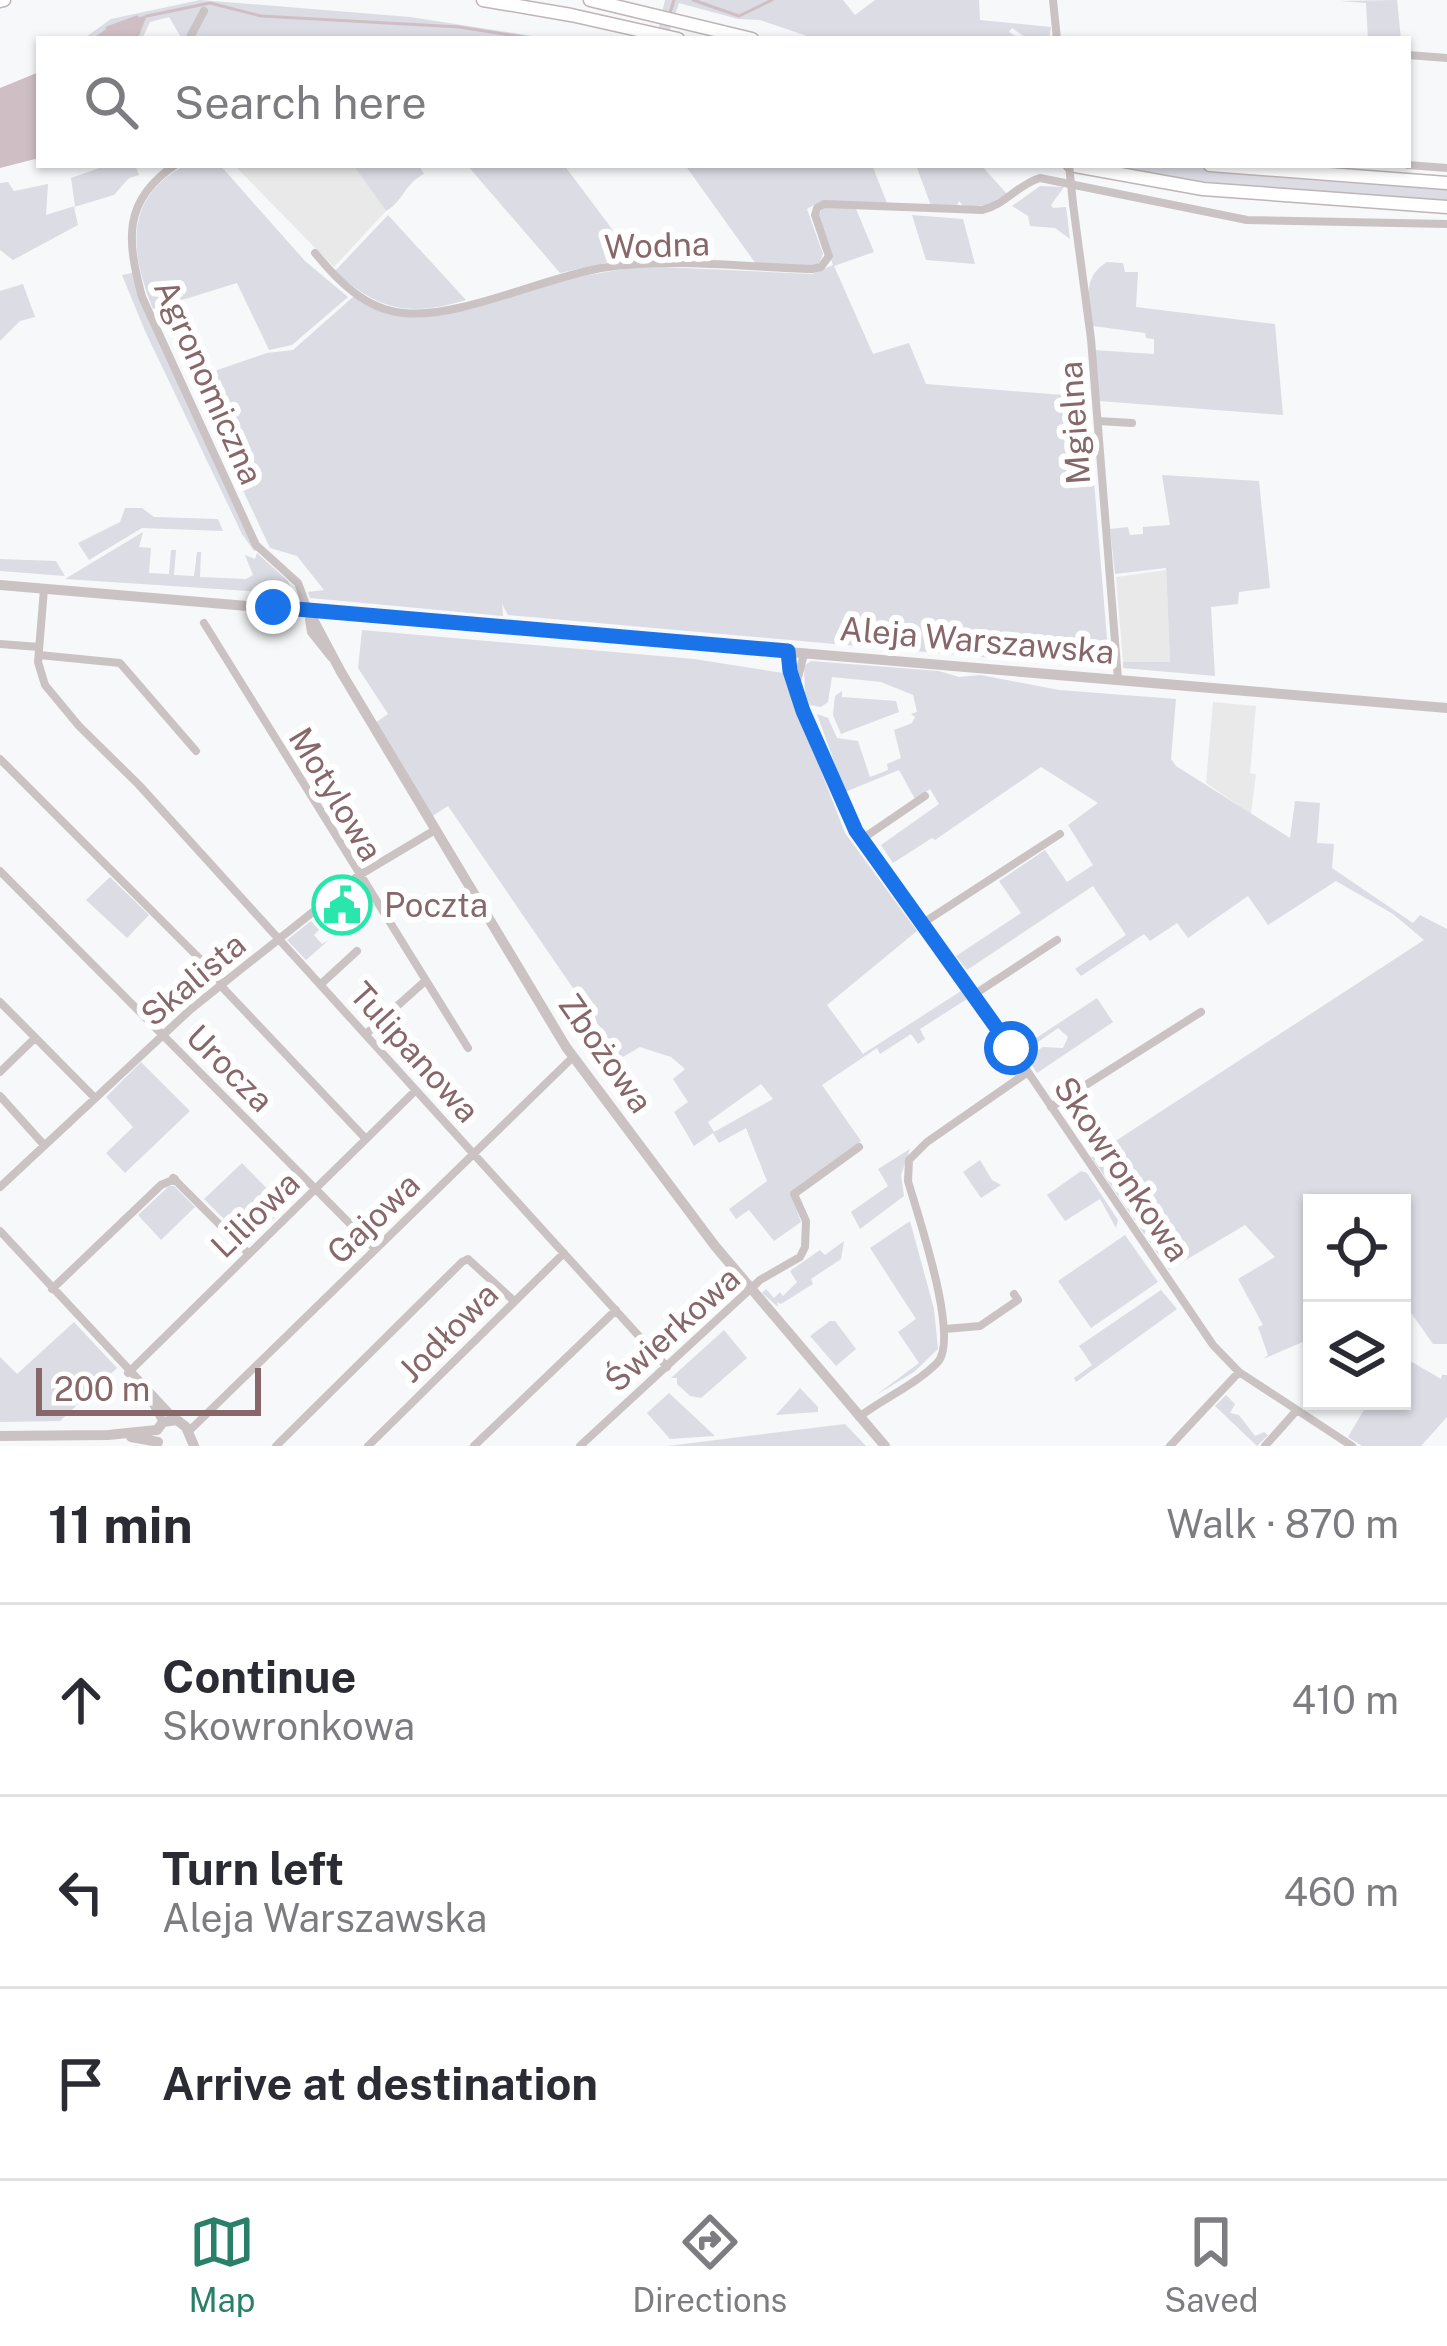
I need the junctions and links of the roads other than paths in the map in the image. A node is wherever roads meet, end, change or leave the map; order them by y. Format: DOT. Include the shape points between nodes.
graph roads {
  1 [pos="483,0"];
  2 [pos="590,0"];
  3 [pos="1053,0"];
  4 [pos="204,11"];
  5 [pos="191,36"];
  6 [pos="666,36"];
  7 [pos="741,36"];
  8 [pos="1057,36"];
  9 [pos="1411,55"];
  10 [pos="1447,58"];
  11 [pos="1411,165"];
  12 [pos="171,168"];
  13 [pos="1070,168"];
  14 [pos="1087,168"];
  15 [pos="1250,168"];
  16 [pos="1447,168"];
  17 [pos="1447,183"];
  18 [pos="1447,207"];
  19 [pos="1447,224"];
  20 [pos="315,253"];
  21 [pos="1098,421"];
  22 [pos="1132,423"];
  23 [pos="0,585"];
  24 [pos="44,589"];
  25 [pos="308,610"];
  26 [pos="204,623"];
  27 [pos="0,644"];
  28 [pos="39,651"];
  29 [pos="788,651"];
  30 [pos="804,653"];
  31 [pos="1118,679"];
  32 [pos="796,687"];
  33 [pos="1447,708"];
  34 [pos="196,751"];
  35 [pos="0,759"];
  36 [pos="926,796"];
  37 [pos="435,830"];
  38 [pos="1060,834"];
  39 [pos="862,838"];
  40 [pos="0,871"];
  41 [pos="358,876"];
  42 [pos="923,923"];
  43 [pos="279,939"];
  44 [pos="1057,940"];
  45 [pos="357,951"];
  46 [pos="424,982"];
  47 [pos="321,984"];
  48 [pos="221,985"];
  49 [pos="975,994"];
  50 [pos="0,1002"];
  51 [pos="1201,1012"];
  52 [pos="161,1034"];
  53 [pos="365,1034"];
  54 [pos="35,1038"];
  55 [pos="468,1048"];
  56 [pos="573,1057"];
  57 [pos="0,1072"];
  58 [pos="1028,1072"];
  59 [pos="416,1090"];
  60 [pos="0,1096"];
  61 [pos="95,1098"];
  62 [pos="1051,1107"];
  63 [pos="366,1139"];
  64 [pos="44,1145"];
  65 [pos="859,1147"];
  66 [pos="473,1153"];
  67 [pos="0,1187"];
  68 [pos="316,1187"];
  69 [pos="0,1231"];
  70 [pos="375,1249"];
  71 [pos="248,1253"];
  72 [pos="564,1253"];
  73 [pos="52,1289"];
  74 [pos="751,1289"];
  75 [pos="1014,1294"];
  76 [pos="514,1300"];
  77 [pos="616,1310"];
  78 [pos="945,1329"];
  79 [pos="667,1367"];
  80 [pos="1240,1372"];
  81 [pos="128,1373"];
  82 [pos="1298,1410"];
  83 [pos="859,1417"];
  84 [pos="175,1435"];
  85 [pos="0,1436"];
  86 [pos="276,1446"];
  87 [pos="368,1446"];
  88 [pos="474,1446"];
  89 [pos="580,1446"];
  90 [pos="885,1446"];
  91 [pos="1170,1446"];
  92 [pos="1264,1446"];
  93 [pos="1352,1446"];
  1 -- 6 [label="main road"];
  2 -- 7 [label="main road"];
  3 -- 8 [label="street"];
  4 -- 5 [label="street"];
  9 -- 10 [label="street"];
  11 -- 16 [label="street"];
  12 -- 25 [label="street, Agronomiczna" via="134,211 142,297 256,545 298,583"];
  13 -- 21 [label="street, Mgielna, bridge"];
  14 -- 18 [label="main road" via="1203,189"];
  15 -- 17 [label="main road"];
  19 -- 20 [label="street, Wodna" via="1247,220 1047,178 995,207 824,204 815,215 829,256 812,269 638,262 403,314 360,298"];
  21 -- 22 [label="street"];
  21 -- 31 [label="street, Mgielna"];
  23 -- 24 [label="street, Aleja Warszawska"];
  24 -- 25 [label="street, Aleja Warszawska"];
  24 -- 28 [label="street, Tulipanowa"];
  25 -- 29 [label="street, Aleja Warszawska"];
  25 -- 37 [label="street, Zbożowa"];
  26 -- 41 [label="street, Motylowa"];
  27 -- 28 [label="street"];
  28 -- 34 [label="street" via="124,666"];
  28 -- 43 [label="street, Tulipanowa" via="45,685 64,710"];
  29 -- 30 [label="street, Aleja Warszawska"];
  29 -- 32 [label="street, Skowronkowa"];
  30 -- 31 [label="street, Aleja Warszawska"];
  30 -- 32 [label="street"];
  31 -- 33 [label="street, Aleja Warszawska"];
  32 -- 39 [label="street, Skowronkowa"];
  35 -- 48 [label="street"];
  36 -- 39 [label="street"];
  37 -- 41 [label="street, Skalista"];
  37 -- 56 [label="street, Zbożowa"];
  38 -- 42 [label="street"];
  39 -- 42 [label="street, Skowronkowa"];
  40 -- 52 [label="street, Urocza"];
  41 -- 43 [label="street, Skalista"];
  41 -- 46 [label="street, Motylowa"];
  42 -- 49 [label="street, Skowronkowa"];
  43 -- 47 [label="street, Tulipanowa"];
  43 -- 48 [label="street, Skalista"];
  44 -- 49 [label="street"];
  45 -- 47 [label="street"];
  46 -- 53 [label="street"];
  46 -- 55 [label="street, Motylowa"];
  47 -- 53 [label="street, Tulipanowa"];
  48 -- 52 [label="street, Skalista"];
  48 -- 63 [label="street"];
  49 -- 58 [label="street, Skowronkowa"];
  50 -- 54 [label="street"];
  51 -- 62 [label="street"];
  52 -- 61 [label="street, Skalista"];
  52 -- 68 [label="street, Urocza"];
  53 -- 59 [label="street, Tulipanowa"];
  54 -- 57 [label="street"];
  54 -- 61 [label="street"];
  56 -- 66 [label="street, Gajowa"];
  56 -- 74 [label="street, Zbożowa"];
  58 -- 62 [label="street, Skowronkowa"];
  58 -- 78 [label="street" via="909,1160"];
  59 -- 63 [label="street, Liliowa"];
  59 -- 66 [label="street, Tulipanowa"];
  60 -- 64 [label="street"];
  61 -- 64 [label="street, Skalista"];
  62 -- 80 [label="street, Skowronkowa" via="1213,1345"];
  63 -- 68 [label="street, Liliowa"];
  64 -- 67 [label="street, Skalista"];
  65 -- 74 [label="street, Świerkowa" via="794,1194 805,1215 805,1247"];
  66 -- 70 [label="street, Gajowa"];
  66 -- 72 [label="street, Tulipanowa"];
  68 -- 70 [label="street, Urocza"];
  68 -- 71 [label="street, Liliowa"];
  69 -- 73 [label="street"];
  70 -- 84 [label="street, Gajowa"];
  71 -- 73 [label="street" via="173,1178"];
  71 -- 81 [label="street, Liliowa"];
  72 -- 76 [label="street, Jodłowa"];
  72 -- 77 [label="street, Tulipanowa"];
  73 -- 81 [label="street"];
  74 -- 79 [label="street, Świerkowa"];
  74 -- 83 [label="street, Zbożowa"];
  75 -- 78 [label="street" via="1018,1300 980,1325"];
  76 -- 86 [label="street" via="478,1265 462,1262"];
  76 -- 87 [label="street, Jodłowa"];
  77 -- 79 [label="street, Tulipanowa"];
  77 -- 88 [label="street"];
  78 -- 83 [label="street" via="939,1362"];
  79 -- 89 [label="street, Świerkowa"];
  80 -- 82 [label="street, Skowronkowa"];
  80 -- 91 [label="street"];
  81 -- 84 [label="street"];
  82 -- 92 [label="street"];
  82 -- 93 [label="street, Skowronkowa"];
  83 -- 90 [label="street, Zbożowa"];
  84 -- 85 [label="street"];
}
